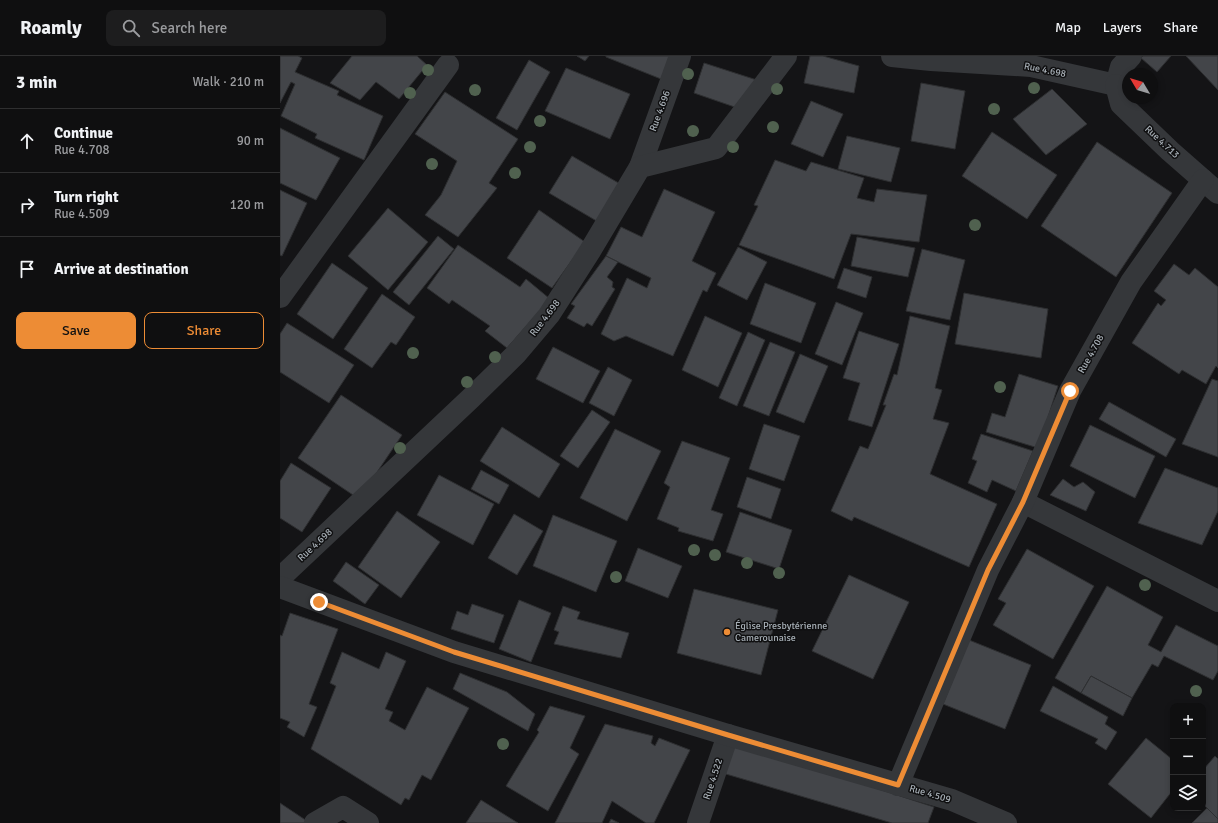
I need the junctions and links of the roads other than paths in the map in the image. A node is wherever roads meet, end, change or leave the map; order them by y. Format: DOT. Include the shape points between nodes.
graph roads {
  1 [pos="680,56"];
  2 [pos="786,56"];
  3 [pos="892,56"];
  4 [pos="1131,56"];
  5 [pos="448,65"];
  6 [pos="1116,85"];
  7 [pos="640,167"];
  8 [pos="1211,186"];
  9 [pos="280,297"];
  10 [pos="1023,502"];
  11 [pos="280,578"];
  12 [pos="280,587"];
  13 [pos="1218,601"];
  14 [pos="728,735"];
  15 [pos="898,785"];
  16 [pos="315,823"];
  17 [pos="368,823"];
  18 [pos="698,823"];
  19 [pos="1006,823"];
  1 -- 7 [label="street, Rue 4.696"];
  2 -- 7 [label="street" via="716,148"];
  3 -- 6 [label="street, Rue 4.698" via="1031,66"];
  4 -- 6 [label="street" via="1121,67"];
  5 -- 9 [label="street"];
  6 -- 8 [label="street, Rue 4.713" via="1121,104"];
  7 -- 11 [label="street, Rue 4.698" via="549,315 516,354"];
  8 -- 10 [label="street, Rue 4.708" via="1131,282 1070,391"];
  10 -- 13 [label="street"];
  10 -- 15 [label="street, Rue 4.708" via="988,570"];
  12 -- 14 [label="street, Rue 4.509" via="454,652"];
  14 -- 15 [label="street, Rue 4.509"];
  14 -- 18 [label="street, Rue 4.522"];
  15 -- 19 [label="street, Rue 4.509" via="952,800"];
  16 -- 17 [label="street" via="343,807"];
}
